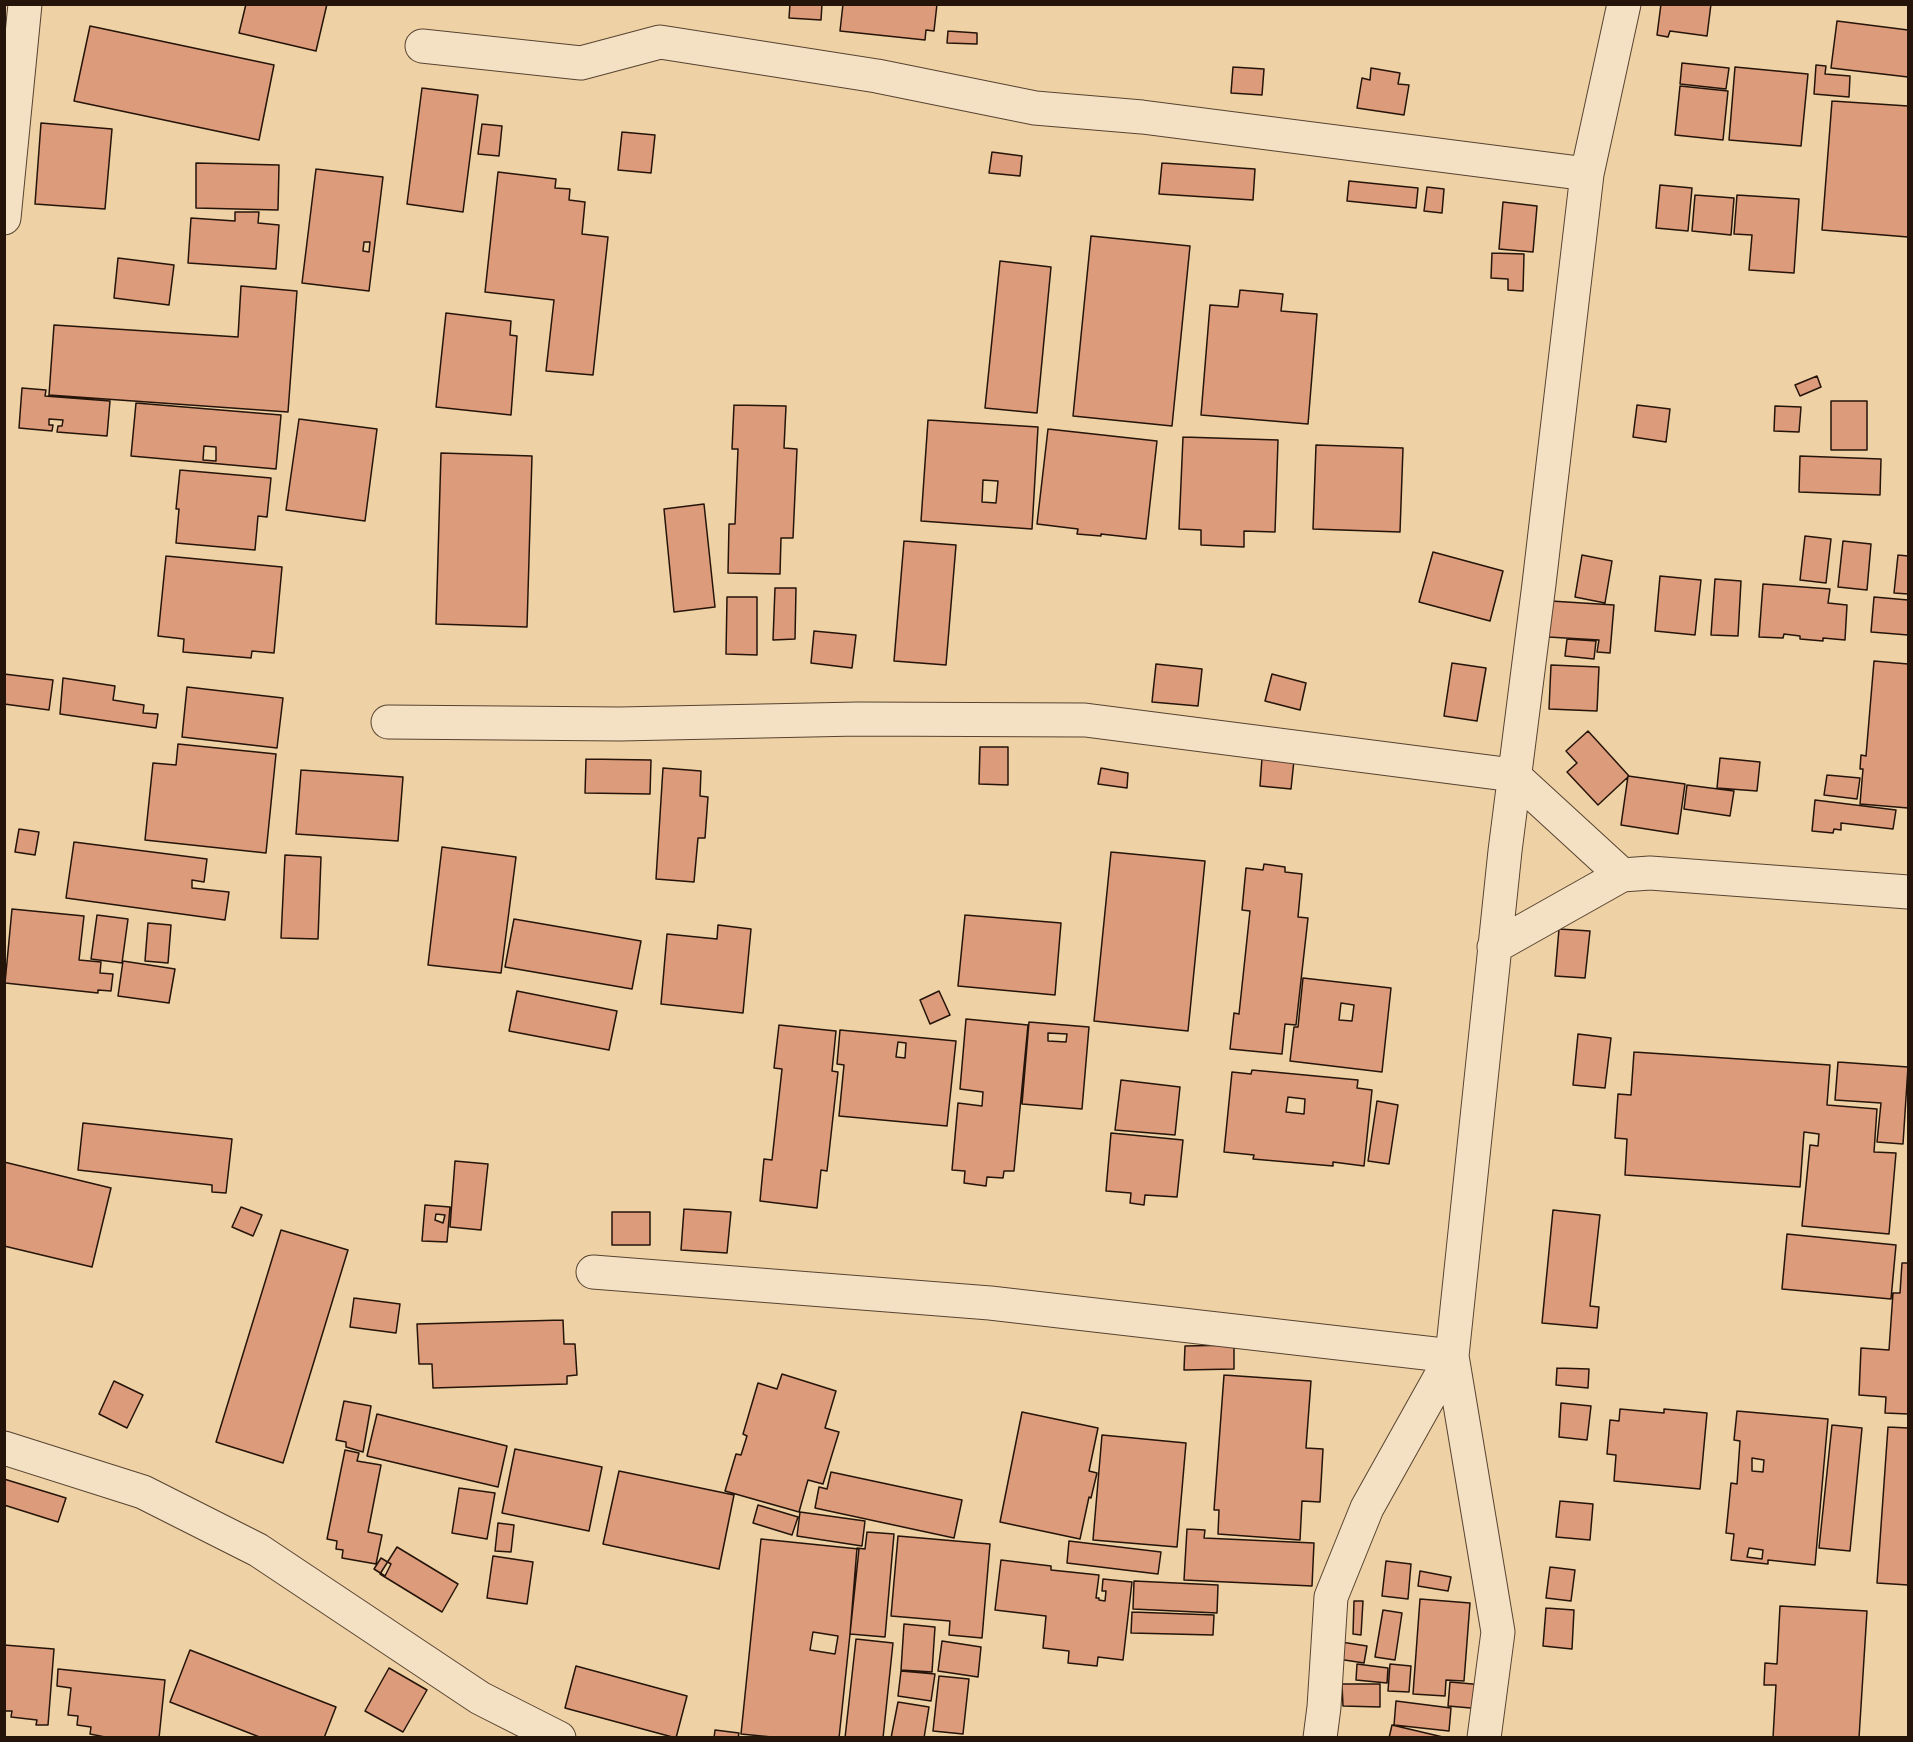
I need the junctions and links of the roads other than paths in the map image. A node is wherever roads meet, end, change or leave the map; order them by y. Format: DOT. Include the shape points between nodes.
graph roads {
  1 [pos="25,4"];
  2 [pos="1624,4"];
  3 [pos="422,46"];
  4 [pos="1587,174"];
  5 [pos="4,218"];
  6 [pos="388,722"];
  7 [pos="1513,775"];
  8 [pos="1622,875"];
  9 [pos="1908,892"];
  10 [pos="1494,947"];
  11 [pos="593,1272"];
  12 [pos="1452,1356"];
  13 [pos="4,1448"];
  14 [pos="559,1737"];
  15 [pos="1320,1737"];
  16 [pos="1484,1737"];
  1 -- 5 [label="street"];
  2 -- 4 [label="street"];
  3 -- 4 [label="street" via="581,63 660,42 877,76 1035,108 1142,117"];
  4 -- 7 [label="street"];
  6 -- 7 [label="street" via="1085,720"];
  7 -- 8 [label="street"];
  7 -- 10 [label="street"];
  8 -- 9 [label="street" via="1650,873"];
  8 -- 10 [label="street"];
  10 -- 12 [label="street"];
  11 -- 12 [label="street" via="990,1303"];
  12 -- 15 [label="street" via="1367,1508 1331,1597"];
  12 -- 16 [label="street" via="1498,1632"];
  13 -- 14 [label="street" via="143,1492 258,1550 480,1698"];
}
